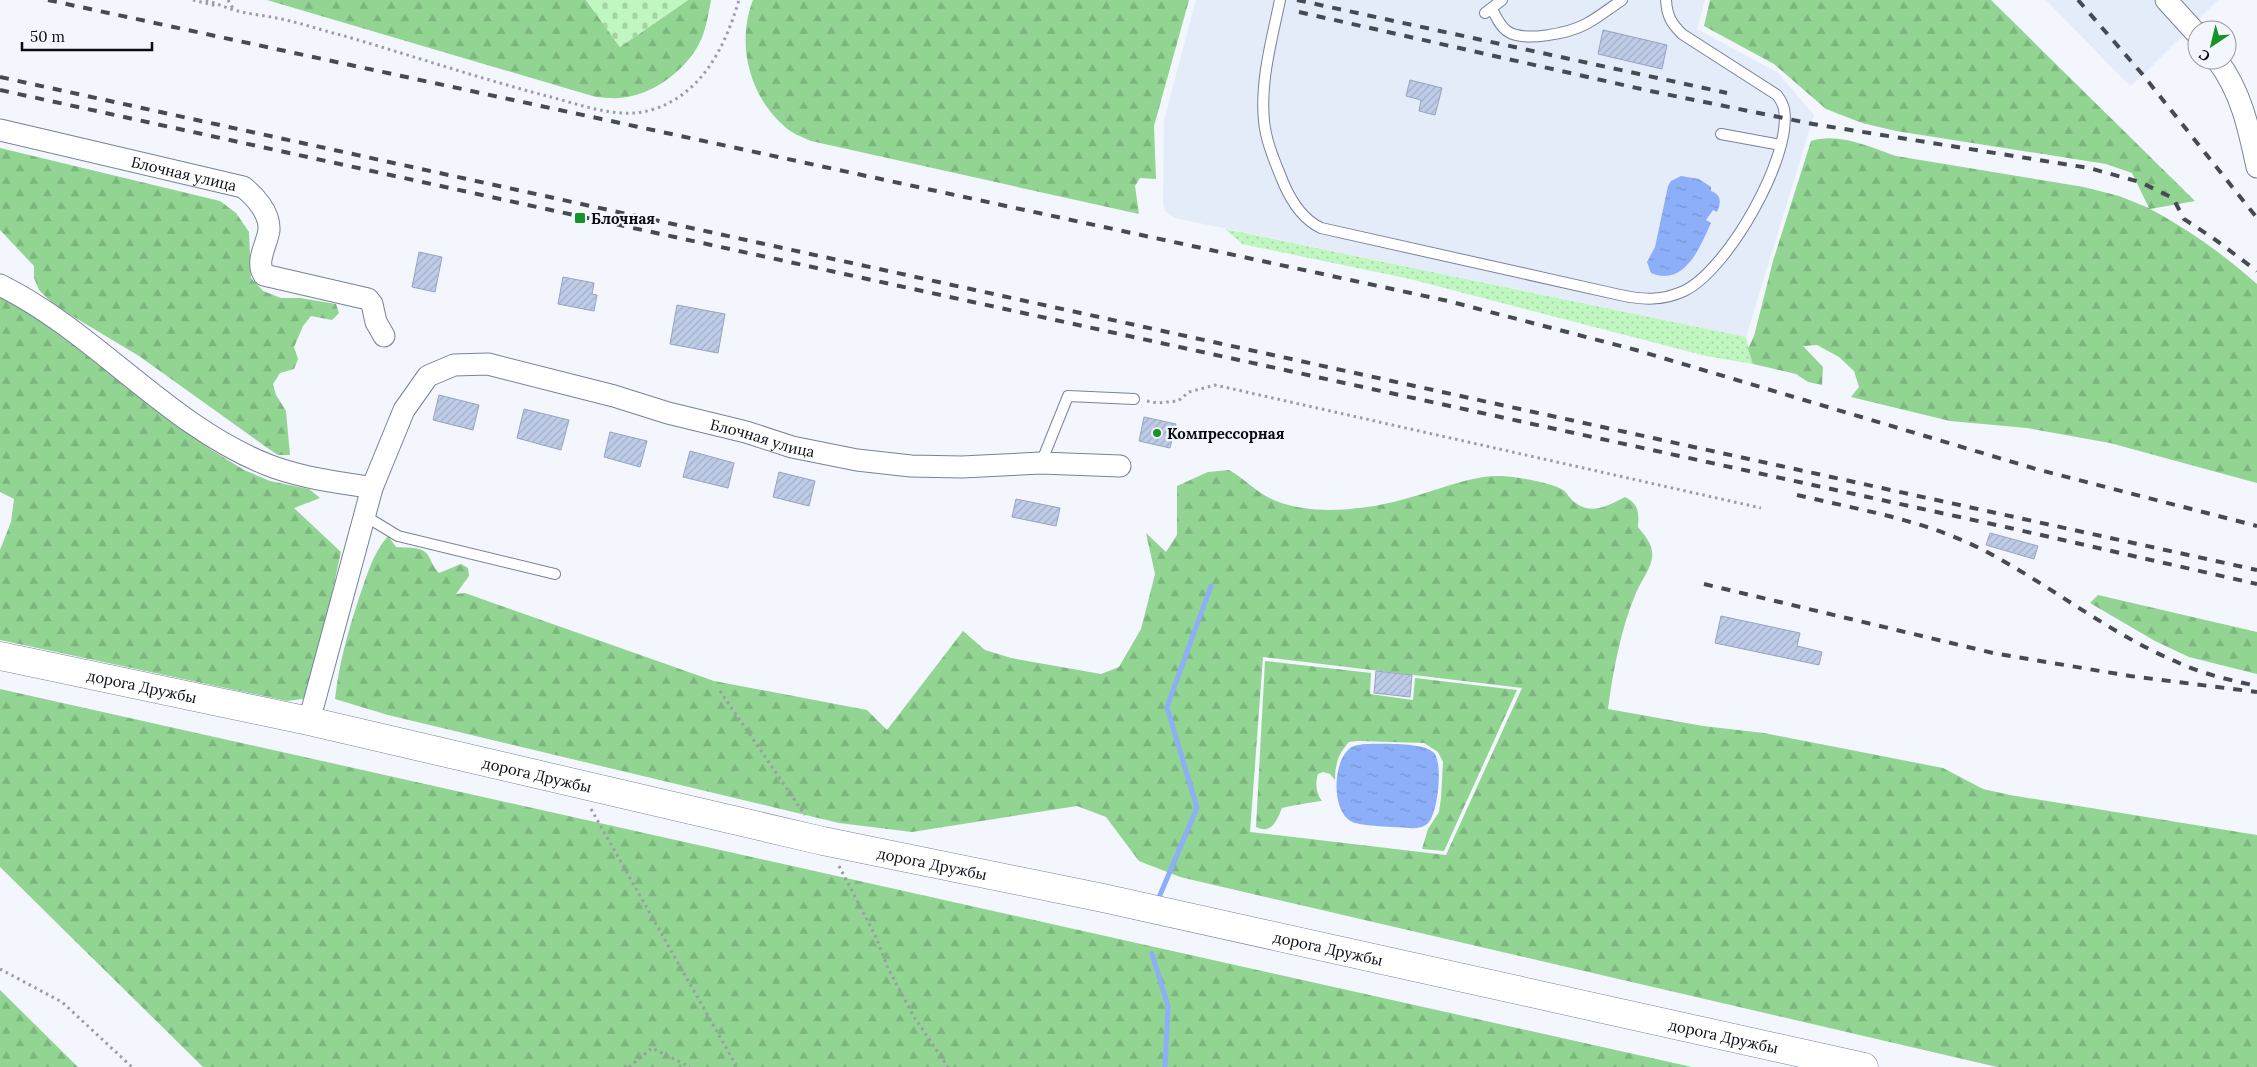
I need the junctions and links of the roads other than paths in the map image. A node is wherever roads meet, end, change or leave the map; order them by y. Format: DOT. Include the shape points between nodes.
graph roads {
  1 [pos="1280,0"];
  2 [pos="1502,0"];
  3 [pos="1622,0"];
  4 [pos="1666,0"];
  5 [pos="2166,0"];
  6 [pos="2187,23"];
  7 [pos="2224,70"];
  8 [pos="0,130"];
  9 [pos="1721,134"];
  10 [pos="1781,145"];
  11 [pos="2257,167"];
  12 [pos="0,285"];
  13 [pos="384,336"];
  14 [pos="1134,399"];
  15 [pos="1041,463"];
  16 [pos="1120,466"];
  17 [pos="372,488"];
  18 [pos="365,516"];
  19 [pos="555,574"];
  20 [pos="0,656"];
  21 [pos="309,721"];
  22 [pos="1864,1067"];
  1 -- 10 [label="lane" via="1263,94 1266,133 1272,156 1302,216 1321,228 1620,295 1664,298 1685,290 1702,278 1725,254 1767,185"];
  2 -- 3 [label="lane" via="1488,11 1509,32 1524,36 1561,32 1580,26"];
  4 -- 10 [label="lane" via="1666,14 1682,34 1777,95 1784,109"];
  5 -- 6 [label="street"];
  7 -- 11 [label="street" via="2234,86 2243,111"];
  8 -- 13 [label="street, Блочная улица" via="243,187 256,197 269,228 261,256 264,276 368,299"];
  9 -- 10 [label="lane"];
  12 -- 17 [label="street" via="43,309 174,409 226,444 288,472"];
  14 -- 15 [label="lane" via="1068,396"];
  15 -- 16 [label="street, Блочная улица"];
  15 -- 17 [label="street, Блочная улица" via="962,467 857,460 792,446 488,364 454,364 428,376 419,386 404,410"];
  17 -- 18 [label="street"];
  18 -- 19 [label="lane" via="398,536"];
  18 -- 21 [label="street"];
  20 -- 21 [label="main road, дорога Дружбы"];
  21 -- 22 [label="main road, дорога Дружбы" via="823,841 1103,898"];
}
